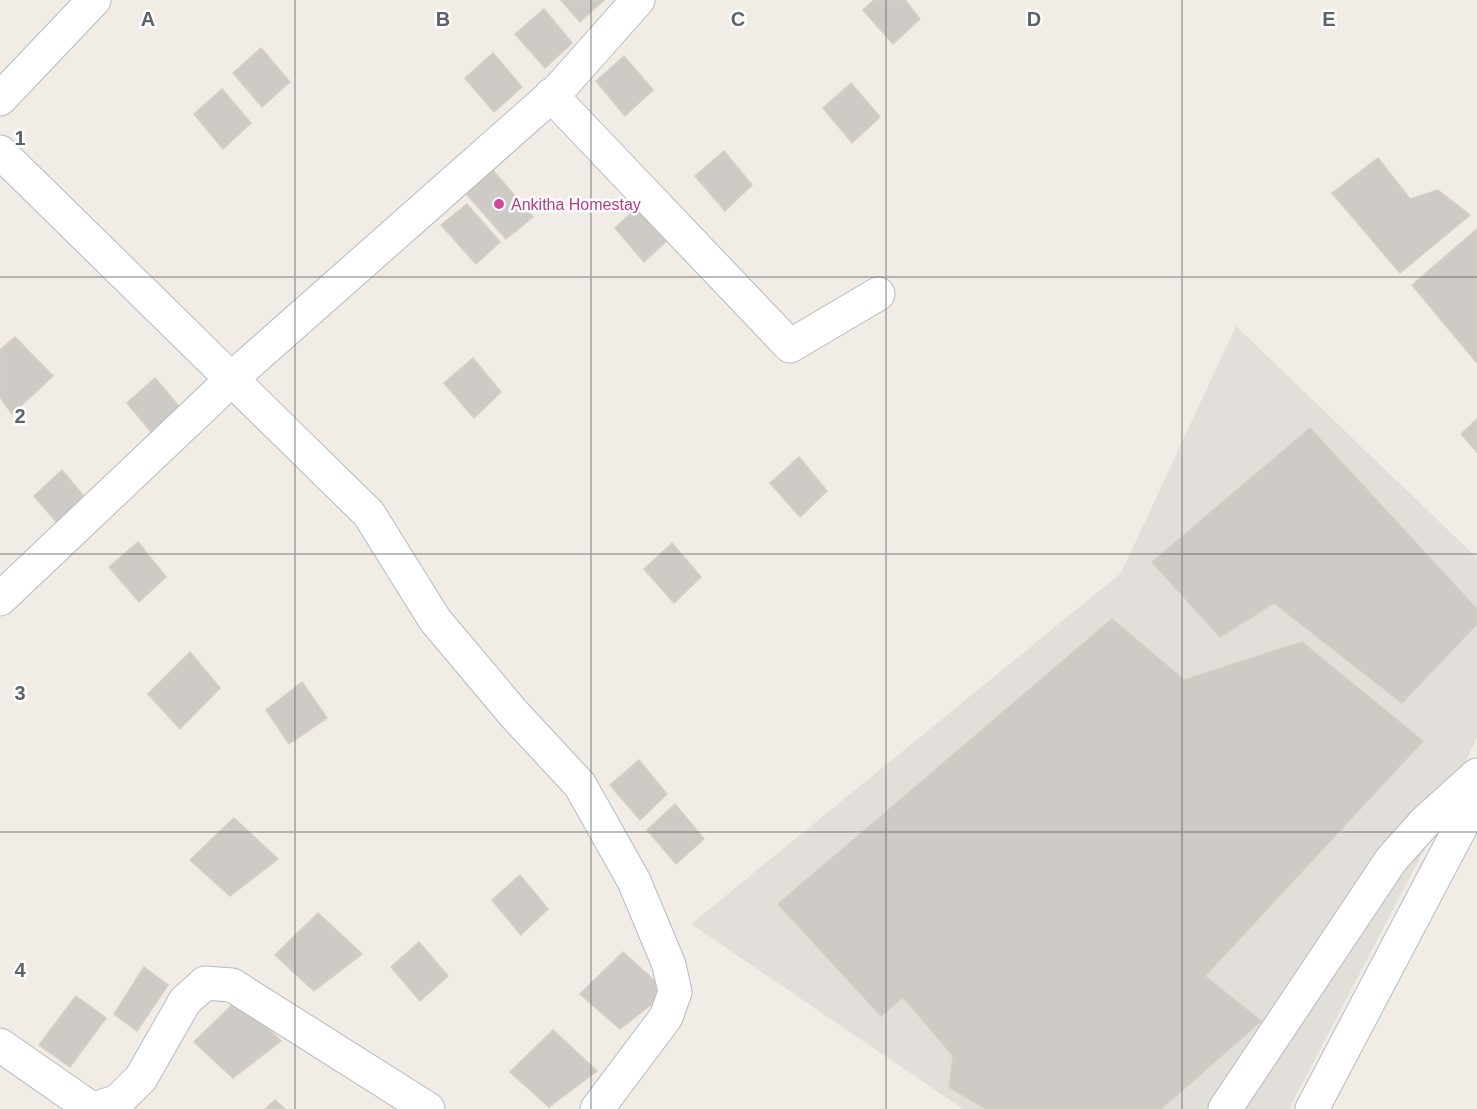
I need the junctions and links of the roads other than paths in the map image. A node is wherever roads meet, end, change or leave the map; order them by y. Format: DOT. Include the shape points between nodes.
graph roads {
  1 [pos="94,0"];
  2 [pos="638,0"];
  3 [pos="551,95"];
  4 [pos="0,99"];
  5 [pos="0,152"];
  6 [pos="878,294"];
  7 [pos="232,380"];
  8 [pos="1,597"];
  9 [pos="1477,775"];
  10 [pos="1477,796"];
  11 [pos="0,1045"];
  12 [pos="93,1109"];
  13 [pos="428,1109"];
  14 [pos="597,1109"];
  15 [pos="1225,1109"];
  16 [pos="1312,1109"];
  1 -- 4 [label="street"];
  2 -- 3 [label="street"];
  3 -- 6 [label="street" via="790,346"];
  3 -- 7 [label="street"];
  5 -- 7 [label="street"];
  7 -- 8 [label="street"];
  7 -- 14 [label="street" via="369,514 435,620 580,785 634,881 669,965 675,992 666,1017"];
  9 -- 15 [label="street" via="1424,823 1392,860"];
  10 -- 16 [label="street"];
  11 -- 12 [label="street"];
  12 -- 13 [label="street" via="118,1101 141,1078 185,1001 205,983 232,985"];
}
